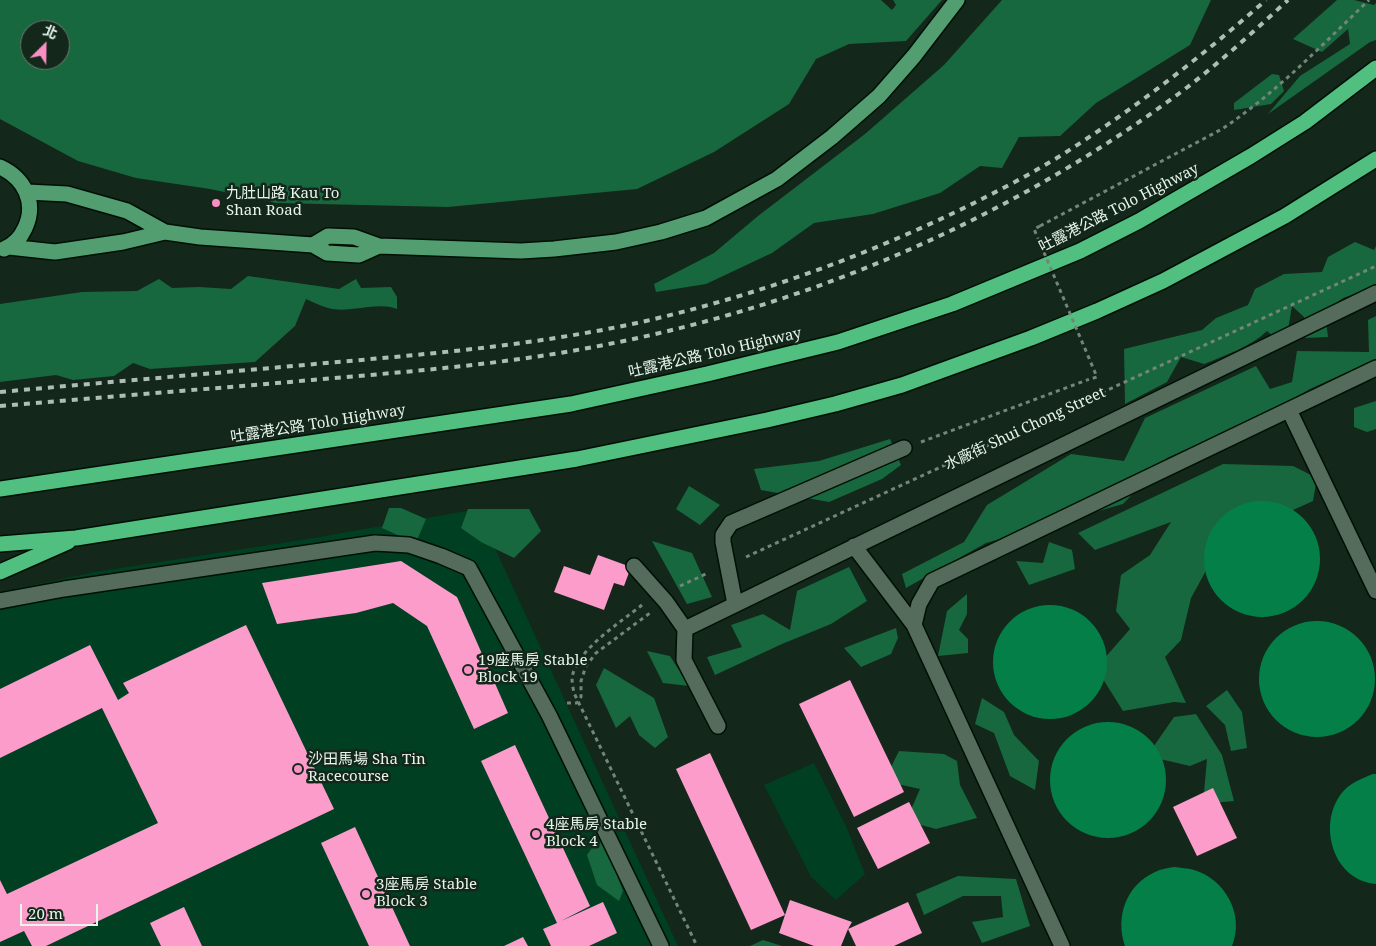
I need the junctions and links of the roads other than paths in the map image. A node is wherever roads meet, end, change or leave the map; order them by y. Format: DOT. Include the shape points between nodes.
graph roads {
  1 [pos="957,0"];
  2 [pos="1376,68"];
  3 [pos="1376,159"];
  4 [pos="0,167"];
  5 [pos="27,192"];
  6 [pos="165,232"];
  7 [pos="4,249"];
  8 [pos="1376,293"];
  9 [pos="1376,368"];
  10 [pos="1289,410"];
  11 [pos="904,448"];
  12 [pos="0,488"];
  13 [pos="76,538"];
  14 [pos="0,544"];
  15 [pos="854,546"];
  16 [pos="634,566"];
  17 [pos="0,572"];
  18 [pos="1376,591"];
  19 [pos="0,601"];
  20 [pos="735,604"];
  21 [pos="914,625"];
  22 [pos="685,628"];
  23 [pos="718,726"];
  24 [pos="661,946"];
  25 [pos="1062,946"];
  1 -- 6 [label="main road" via="879,96 832,137 777,179 706,218 661,232 616,242 520,250 379,246 354,237 328,236 313,245"];
  2 -- 12 [label="highway, 吐露港公路 Tolo Highway" via="1305,122 1252,156 1080,251 952,304 838,342 571,404"];
  3 -- 13 [label="highway" via="1285,216 1163,280 1032,338 902,385 767,420 577,459"];
  4 -- 5 [label="main road" via="20,181"];
  5 -- 6 [label="main road" via="67,194 113,207"];
  5 -- 7 [label="main road" via="30,219 21,236"];
  6 -- 7 [label="main road" via="55,252"];
  8 -- 15 [label="street, 水廠街 Shui Chong Street"];
  9 -- 10 [label="street"];
  10 -- 18 [label="street"];
  10 -- 21 [label="street" via="932,581 919,604"];
  11 -- 20 [label="street" via="731,523 723,535"];
  13 -- 14 [label="highway"];
  13 -- 17 [label="highway"];
  15 -- 20 [label="street, 水廠街 Shui Chong Street"];
  15 -- 21 [label="street"];
  16 -- 22 [label="street"];
  19 -- 24 [label="street" via="375,544 409,545 469,568 549,715"];
  20 -- 22 [label="street, 水廠街 Shui Chong Street"];
  21 -- 25 [label="street"];
  22 -- 23 [label="street" via="684,660"];
}
